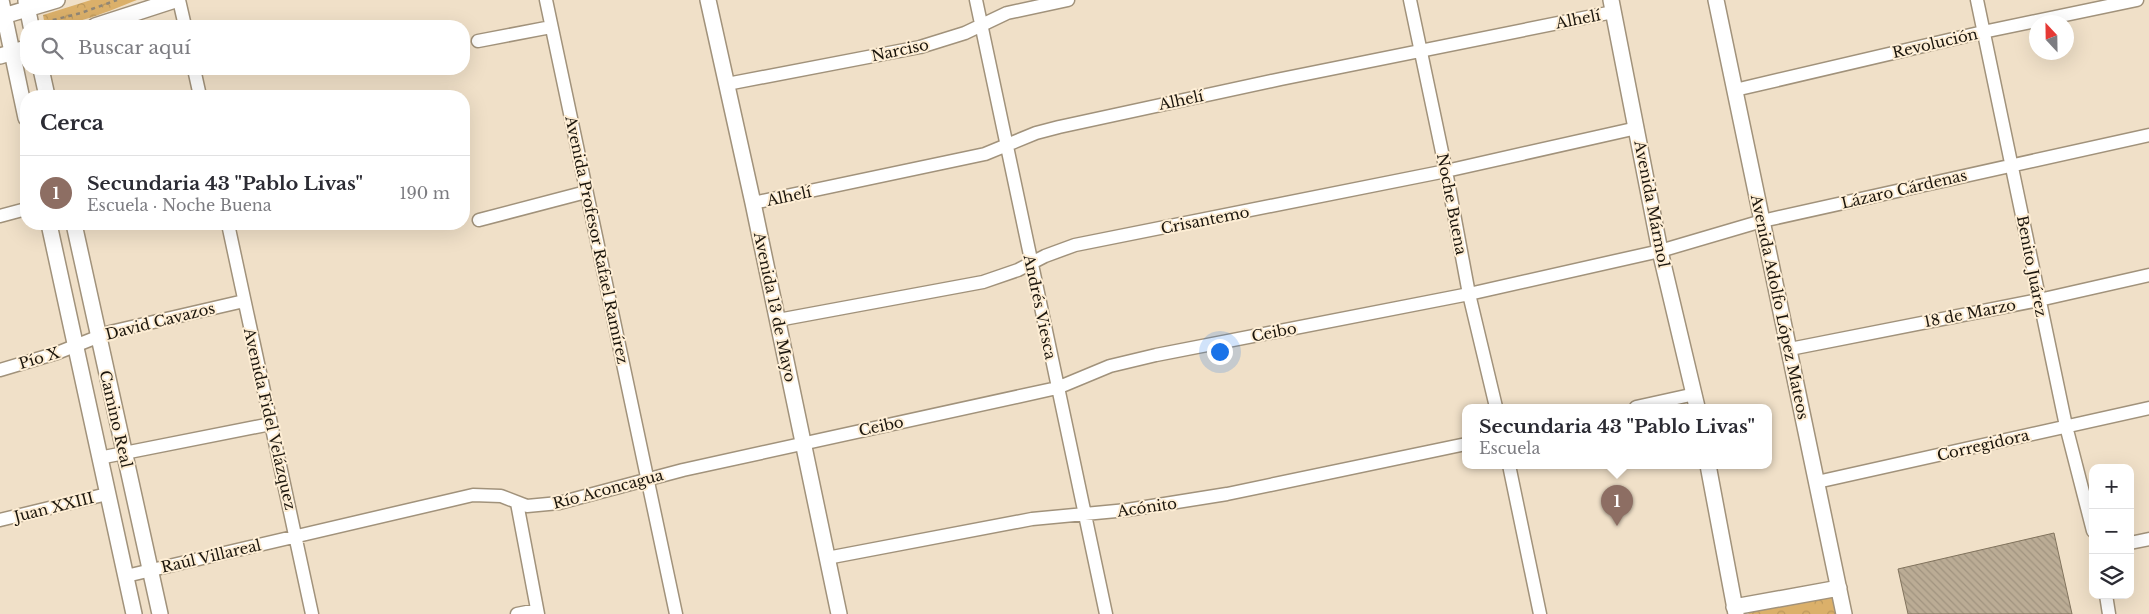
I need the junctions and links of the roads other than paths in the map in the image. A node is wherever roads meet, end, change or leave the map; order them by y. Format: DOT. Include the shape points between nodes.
graph roads {
  1 [pos="1,0"];
  2 [pos="57,0"];
  3 [pos="175,0"];
  4 [pos="179,0"];
  5 [pos="546,0"];
  6 [pos="708,0"];
  7 [pos="976,0"];
  8 [pos="1068,0"];
  9 [pos="1410,0"];
  10 [pos="1716,0"];
  11 [pos="1977,0"];
  12 [pos="2137,0"];
  13 [pos="27,4"];
  14 [pos="1612,6"];
  15 [pos="2,16"];
  16 [pos="36,20"];
  17 [pos="113,20"];
  18 [pos="184,20"];
  19 [pos="982,26"];
  20 [pos="552,27"];
  21 [pos="1984,32"];
  22 [pos="478,41"];
  23 [pos="1420,50"];
  24 [pos="13,52"];
  25 [pos="42,75"];
  26 [pos="195,75"];
  27 [pos="727,84"];
  28 [pos="20,90"];
  29 [pos="46,90"];
  30 [pos="199,90"];
  31 [pos="1735,90"];
  32 [pos="1637,128"];
  33 [pos="2149,135"];
  34 [pos="1006,147"];
  35 [pos="2012,165"];
  36 [pos="1446,171"];
  37 [pos="586,192"];
  38 [pos="753,203"];
  39 [pos="20,211"];
  40 [pos="0,216"];
  41 [pos="479,220"];
  42 [pos="1762,221"];
  43 [pos="50,230"];
  44 [pos="75,230"];
  45 [pos="229,230"];
  46 [pos="1660,251"];
  47 [pos="1031,262"];
  48 [pos="2149,275"];
  49 [pos="1469,294"];
  50 [pos="2039,300"];
  51 [pos="244,301"];
  52 [pos="778,320"];
  53 [pos="98,337"];
  54 [pos="76,345"];
  55 [pos="1790,349"];
  56 [pos="0,370"];
  57 [pos="1057,388"];
  58 [pos="1696,401"];
  59 [pos="1495,404"];
  60 [pos="1666,404"];
  61 [pos="2149,408"];
  62 [pos="271,424"];
  63 [pos="2066,426"];
  64 [pos="803,444"];
  65 [pos="1462,445"];
  66 [pos="124,452"];
  67 [pos="99,458"];
  68 [pos="1510,469"];
  69 [pos="1709,469"];
  70 [pos="648,479"];
  71 [pos="1817,482"];
  72 [pos="107,494"];
  73 [pos="517,504"];
  74 [pos="1086,513"];
  75 [pos="2089,515"];
  76 [pos="0,520"];
  77 [pos="297,536"];
  78 [pos="2149,539"];
  79 [pos="2134,542"];
  80 [pos="827,558"];
  81 [pos="150,570"];
  82 [pos="126,576"];
  83 [pos="1839,588"];
  84 [pos="2107,599"];
  85 [pos="1735,610"];
  86 [pos="538,612"];
  87 [pos="134,614"];
  88 [pos="160,614"];
  89 [pos="312,614"];
  90 [pos="517,614"];
  91 [pos="676,614"];
  92 [pos="839,614"];
  93 [pos="1106,614"];
  94 [pos="1540,614"];
  95 [pos="1844,614"];
  96 [pos="2109,614"];
  1 -- 15 [label="street"];
  2 -- 13 [label="street"];
  3 -- 17 [label="street"];
  4 -- 18 [label="street"];
  5 -- 20 [label="street, Avenida Profesor Rafael Ramírez"];
  6 -- 27 [label="street, Avenida 13 de Mayo"];
  7 -- 19 [label="street, Andrés Viesca"];
  8 -- 19 [label="street, Narciso" via="1007,13"];
  9 -- 23 [label="street, Noche Buena"];
  10 -- 31 [label="street, Avenida Adolfo López Mateos"];
  11 -- 21 [label="street, Benito Juárez"];
  12 -- 21 [label="street, Revolución"];
  13 -- 15 [label="street"];
  13 -- 16 [label="street"];
  14 -- 23 [label="street, Alhelí"];
  14 -- 32 [label="street, Avenida Mármol"];
  15 -- 24 [label="street"];
  19 -- 27 [label="street, Narciso" via="920,47"];
  19 -- 34 [label="street, Andrés Viesca"];
  20 -- 22 [label="street"];
  20 -- 37 [label="street, Avenida Profesor Rafael Ramírez"];
  21 -- 31 [label="street, Revolución"];
  21 -- 35 [label="street, Benito Juárez"];
  23 -- 34 [label="street, Alhelí" via="1060,127 1036,133"];
  23 -- 36 [label="street, Noche Buena"];
  24 -- 28 [label="street"];
  25 -- 29 [label="street"];
  26 -- 30 [label="street"];
  27 -- 38 [label="street, Avenida 13 de Mayo"];
  31 -- 42 [label="street, Avenida Adolfo López Mateos"];
  32 -- 36 [label="street, Crisantemo"];
  32 -- 46 [label="street, Avenida Mármol"];
  33 -- 35 [label="street, Lázaro Cárdenas"];
  34 -- 38 [label="street, Alhelí" via="934,166"];
  34 -- 47 [label="street, Andrés Viesca"];
  35 -- 42 [label="street, Lázaro Cárdenas"];
  35 -- 50 [label="street, Benito Juárez"];
  36 -- 47 [label="street, Crisantemo" via="1075,245"];
  36 -- 49 [label="street, Noche Buena"];
  37 -- 41 [label="street"];
  37 -- 70 [label="street, Avenida Profesor Rafael Ramírez"];
  38 -- 52 [label="street, Avenida 13 de Mayo"];
  39 -- 40 [label="street"];
  42 -- 46 [label="street, Lázaro Cárdenas"];
  42 -- 55 [label="street, Avenida Adolfo López Mateos"];
  43 -- 54 [label="street, Camino Real"];
  44 -- 53 [label="street, Camino Real"];
  45 -- 51 [label="street, Avenida Fidel Velázquez"];
  46 -- 49 [label="street, Ceibo"];
  46 -- 58 [label="street, Avenida Mármol"];
  47 -- 52 [label="street, Crisantemo" via="982,282"];
  47 -- 57 [label="street, Andrés Viesca"];
  48 -- 50 [label="street, 18 de Marzo"];
  49 -- 57 [label="street, Ceibo" via="1156,355 1110,366"];
  49 -- 59 [label="street, Noche Buena"];
  50 -- 55 [label="street, 18 de Marzo"];
  50 -- 63 [label="street, Benito Juárez"];
  51 -- 53 [label="street, David Cavazos" via="144,323"];
  51 -- 62 [label="street, Avenida Fidel Velázquez"];
  52 -- 64 [label="street, Avenida 13 de Mayo"];
  53 -- 54 [label="street, David Cavazos"];
  53 -- 66 [label="street, Camino Real"];
  54 -- 56 [label="street, Pío X" via="57,354"];
  54 -- 67 [label="street, Camino Real"];
  55 -- 71 [label="street, Avenida Adolfo López Mateos"];
  57 -- 64 [label="street, Ceibo"];
  57 -- 74 [label="street, Andrés Viesca"];
  58 -- 60 [label="street"];
  61 -- 63 [label="street, Corregidora"];
  62 -- 66 [label="street"];
  62 -- 77 [label="street, Avenida Fidel Velázquez"];
  63 -- 71 [label="street, Corregidora"];
  63 -- 75 [label="street, Benito Juárez"];
  64 -- 70 [label="street, Río Aconcagua"];
  64 -- 80 [label="street, Avenida 13 de Mayo"];
  65 -- 74 [label="street, Acónito" via="1227,494 1127,510"];
  66 -- 67 [label="street"];
  66 -- 81 [label="street, Camino Real"];
  67 -- 72 [label="street, Camino Real"];
  68 -- 94 [label="street"];
  69 -- 85 [label="street"];
  70 -- 73 [label="street, Río Aconcagua" via="559,503 542,506"];
  70 -- 91 [label="street, Avenida Profesor Rafael Ramírez"];
  71 -- 83 [label="street, Avenida Adolfo López Mateos"];
  72 -- 76 [label="street, Juan XXIII"];
  72 -- 82 [label="street, Camino Real"];
  73 -- 77 [label="street, Río Aconcagua" via="501,496 473,495"];
  73 -- 86 [label="street"];
  74 -- 80 [label="street, Acónito" via="1008,523"];
  74 -- 93 [label="street, Andrés Viesca"];
  77 -- 81 [label="street, Raúl Villareal"];
  77 -- 89 [label="street, Avenida Fidel Velázquez"];
  78 -- 79 [label="street"];
  80 -- 92 [label="street, Avenida 13 de Mayo"];
  81 -- 82 [label="street, Raúl Villareal"];
  81 -- 88 [label="street, Camino Real"];
  82 -- 87 [label="street, Camino Real"];
  83 -- 85 [label="street"];
  83 -- 95 [label="street, Avenida Adolfo López Mateos"];
  84 -- 96 [label="street"];
  86 -- 90 [label="street"];
}
